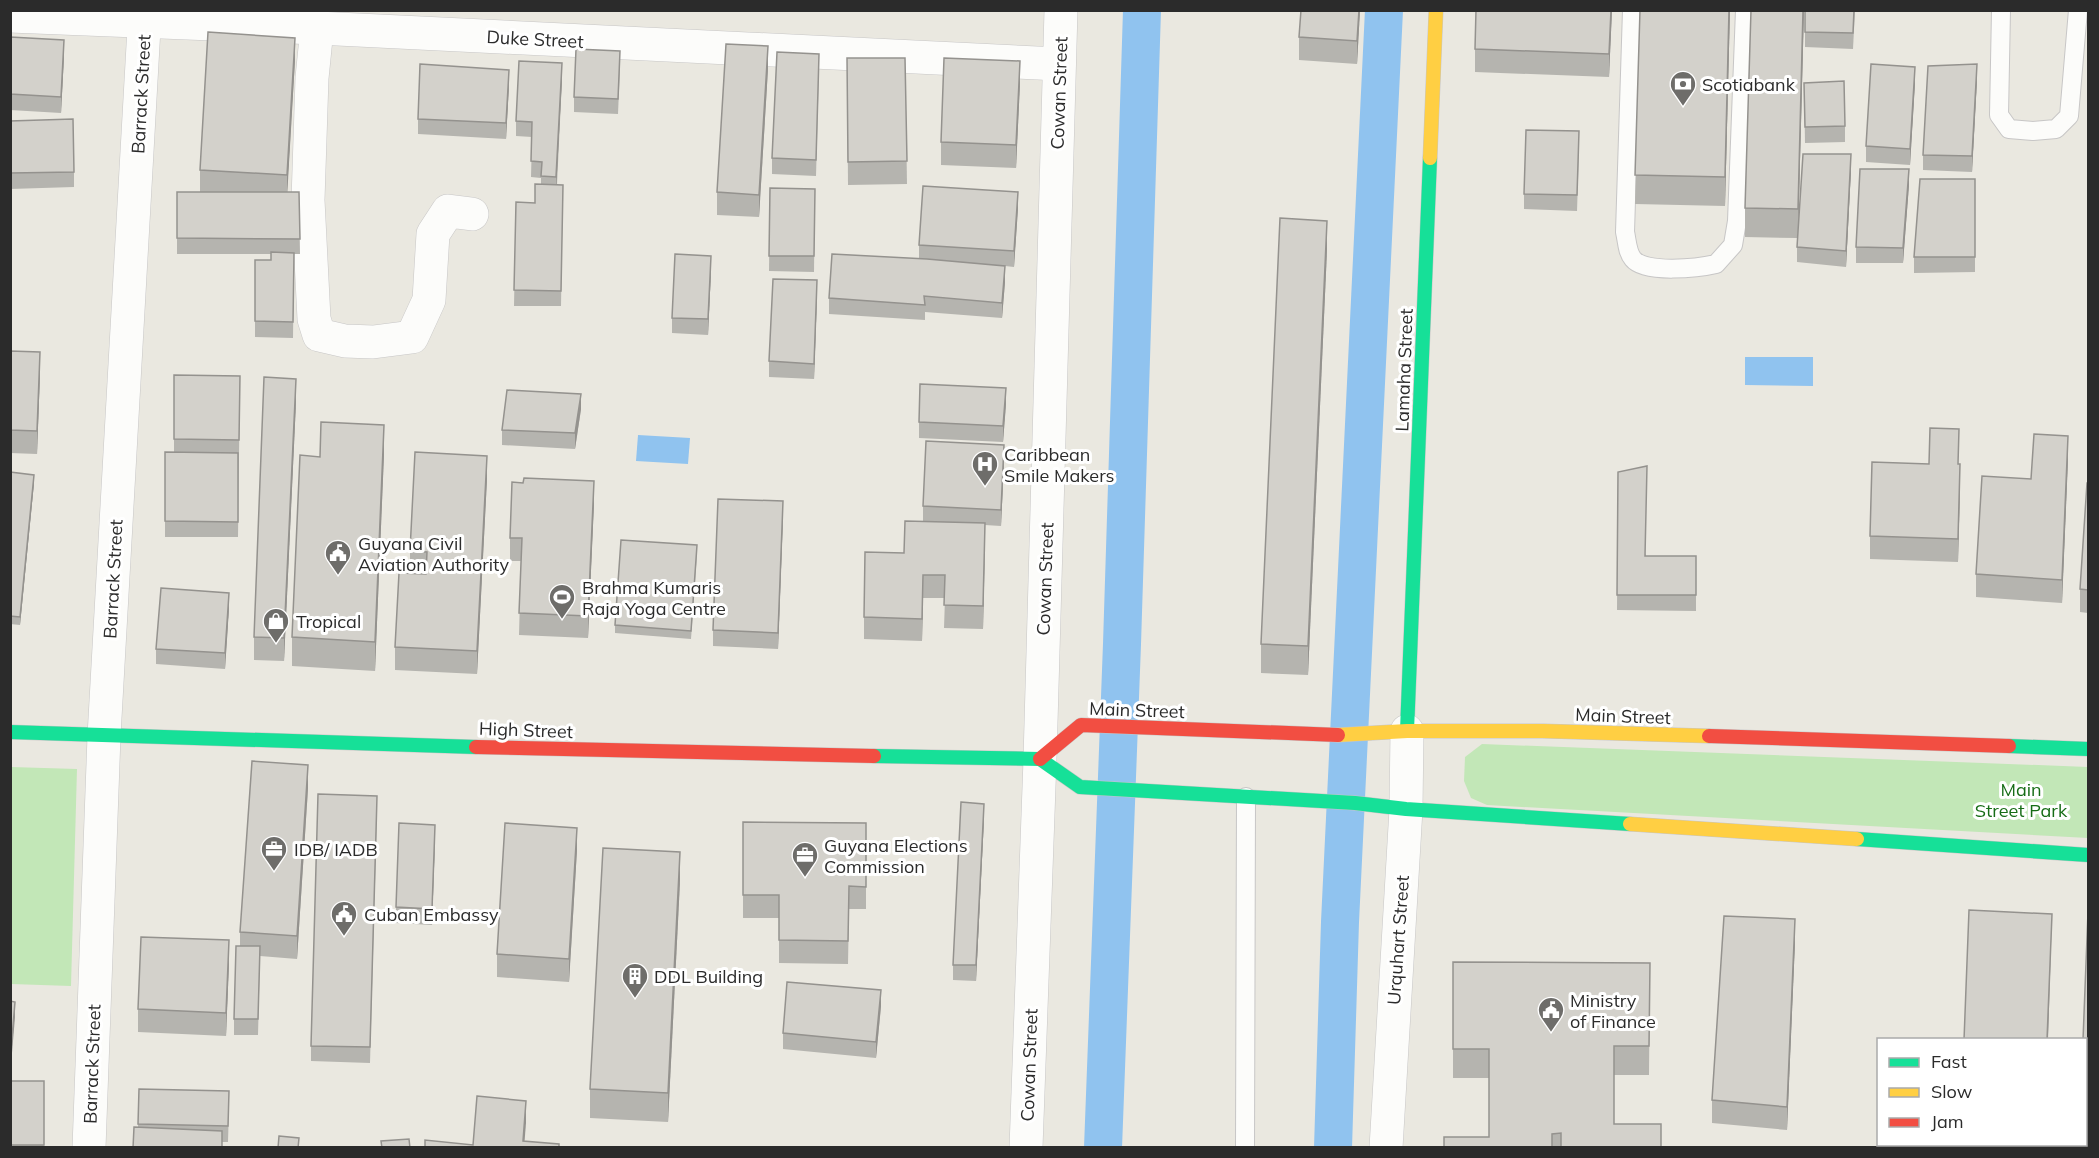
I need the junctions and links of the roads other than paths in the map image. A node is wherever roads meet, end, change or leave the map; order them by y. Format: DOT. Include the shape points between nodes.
graph roads {
  1 [pos="1061,10"];
  2 [pos="1436,10"];
  3 [pos="1632,10"];
  4 [pos="1745,10"];
  5 [pos="2001,10"];
  6 [pos="2078,10"];
  7 [pos="145,15"];
  8 [pos="10,16"];
  9 [pos="317,28"];
  10 [pos="1059,64"];
  11 [pos="472,214"];
  12 [pos="1407,731"];
  13 [pos="10,732"];
  14 [pos="104,736"];
  15 [pos="2088,749"];
  16 [pos="1040,759"];
  17 [pos="1246,797"];
  18 [pos="1406,808"];
  19 [pos="2088,855"];
  20 [pos="89,1148"];
  21 [pos="1026,1148"];
  22 [pos="1245,1148"];
  23 [pos="1386,1148"];
  1 -- 10 [label="street, Cowan Street"];
  2 -- 12 [label="main road, Lamaha Street"];
  3 -- 4 [label="lane" via="1625,232 1634,260 1641,265 1672,269 1716,264 1733,245"];
  5 -- 6 [label="lane" via="1999,115 2009,129 2033,131 2056,129 2069,116"];
  7 -- 8 [label="street, Duke Street"];
  7 -- 9 [label="street, Duke Street"];
  7 -- 14 [label="street, Barrack Street"];
  9 -- 10 [label="street, Duke Street"];
  9 -- 11 [label="street" via="308,200 314,319 319,335 373,342 412,337 429,300 432,234 448,211"];
  10 -- 16 [label="street, Cowan Street"];
  12 -- 15 [label="main road, Main Street"];
  12 -- 16 [label="main road, Main Street" via="1352,736 1081,725"];
  12 -- 18 [label="street, Urquhart Street"];
  13 -- 14 [label="main road, High Street"];
  14 -- 16 [label="main road, High Street"];
  14 -- 20 [label="street, Barrack Street"];
  16 -- 17 [label="main road" via="1080,787"];
  16 -- 21 [label="street, Cowan Street"];
  17 -- 18 [label="main road"];
  17 -- 22 [label="lane"];
  18 -- 19 [label="main road"];
  18 -- 23 [label="street, Urquhart Street"];
}
